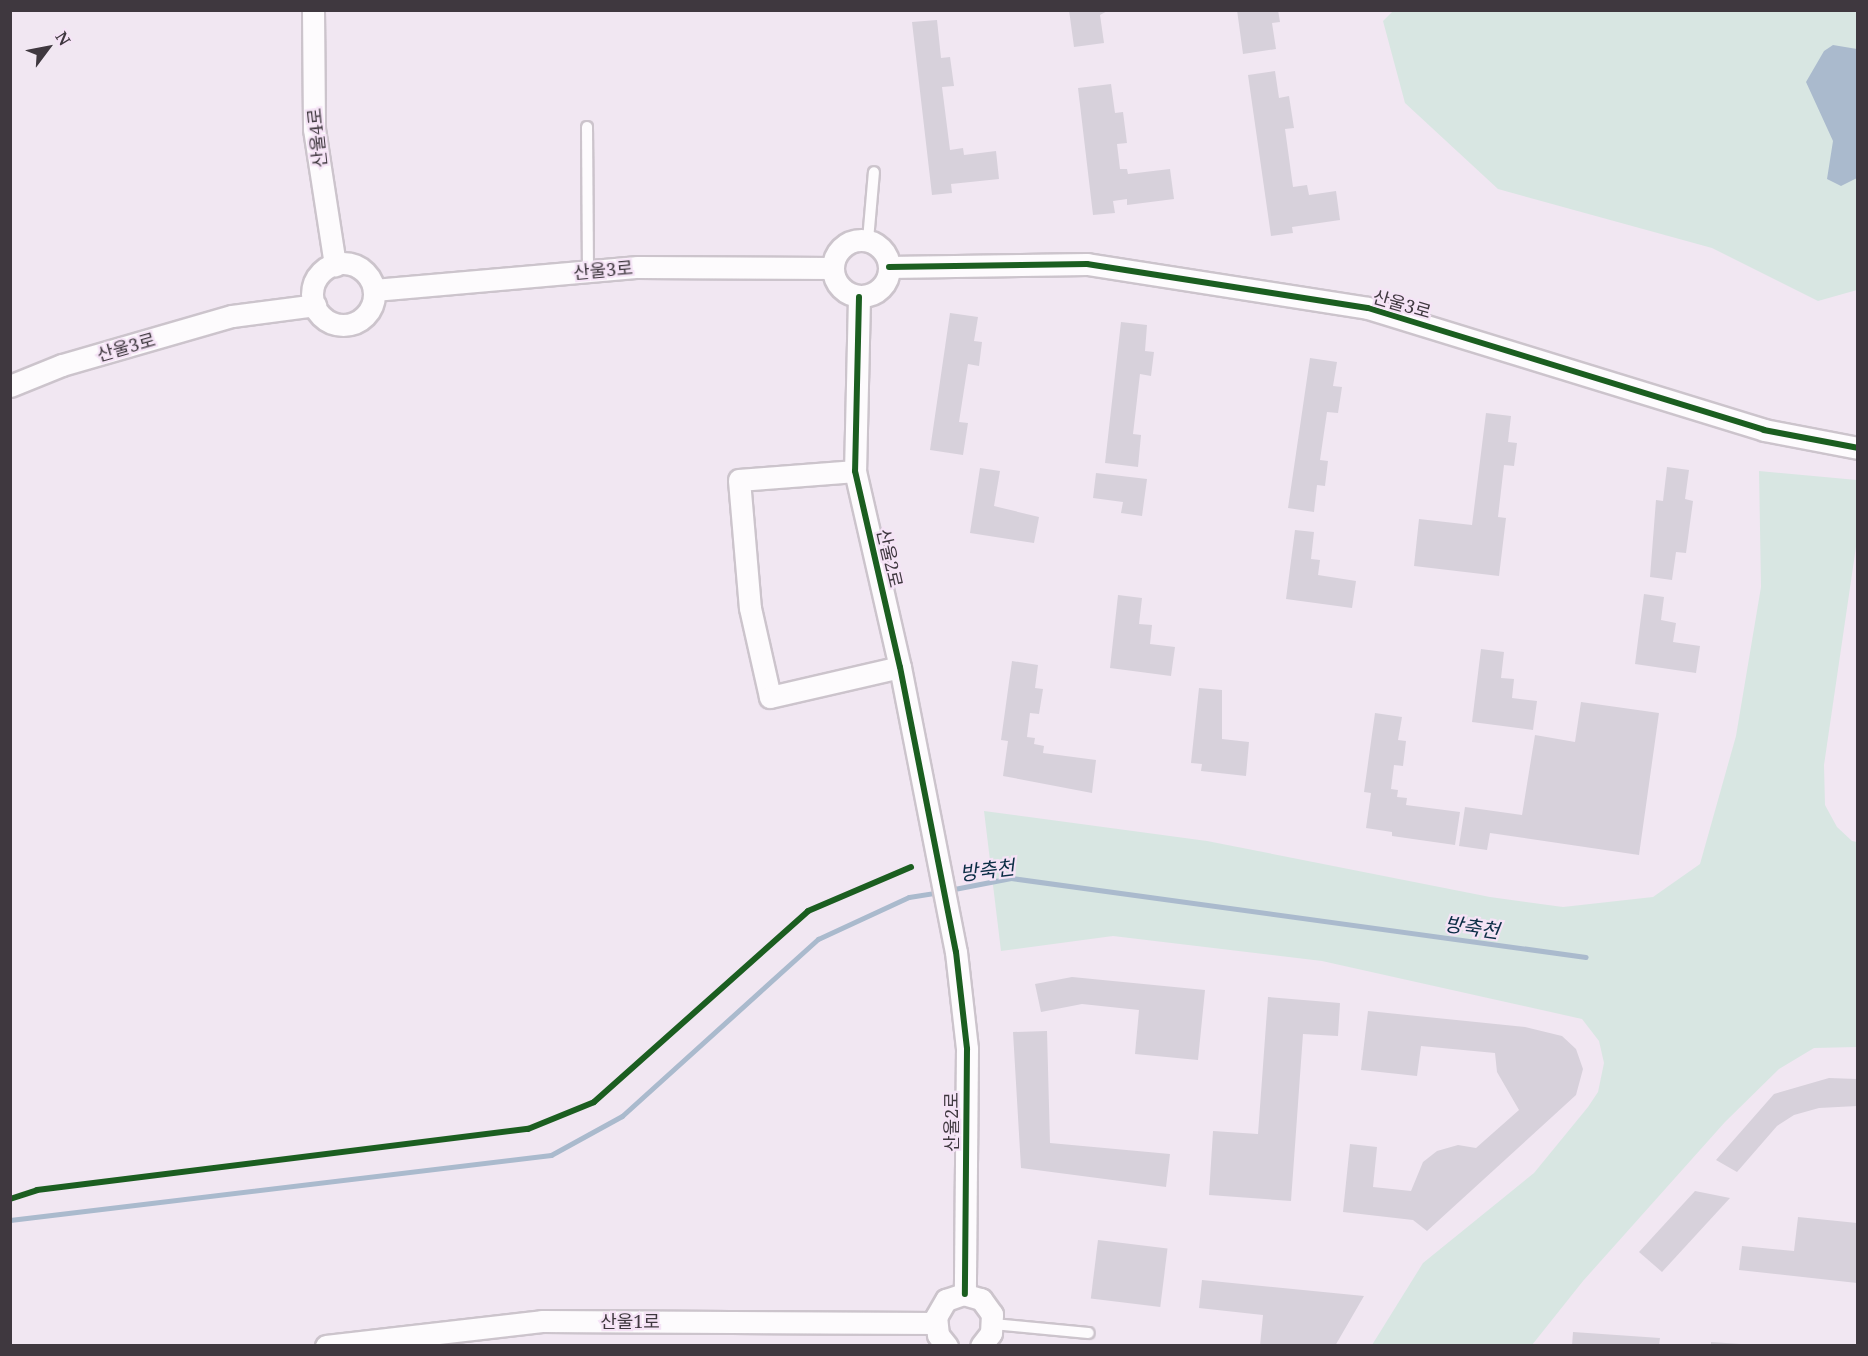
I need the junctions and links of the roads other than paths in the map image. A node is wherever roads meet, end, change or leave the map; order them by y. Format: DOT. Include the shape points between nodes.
graph roads {
  1 [pos="313,10"];
  2 [pos="587,127"];
  3 [pos="874,172"];
  4 [pos="868,240"];
  5 [pos="335,265"];
  6 [pos="889,267"];
  7 [pos="833,268"];
  8 [pos="588,271"];
  9 [pos="374,290"];
  10 [pos="859,297"];
  11 [pos="315,305"];
  12 [pos="10,386"];
  13 [pos="1857,448"];
  14 [pos="855,471"];
  15 [pos="900,667"];
  16 [pos="965,1294"];
  17 [pos="936,1323"];
  18 [pos="993,1324"];
  19 [pos="1089,1333"];
  20 [pos="326,1346"];
  21 [pos="947,1346"];
  22 [pos="981,1346"];
  1 -- 5 [label="street, 산울4로" via="314,129"];
  2 -- 8 [label="lane"];
  3 -- 4 [label="lane"];
  4 -- 6 [label="street" via="883,250"];
  4 -- 7 [label="street" via="842,247"];
  5 -- 9 [label="street" via="362,269"];
  5 -- 11 [label="street" via="317,279"];
  6 -- 10 [label="street" via="885,284 878,291"];
  6 -- 13 [label="street, 산울3로" via="1087,264 1368,308 1764,430"];
  7 -- 8 [label="street, 산울3로" via="638,267"];
  7 -- 10 [label="street" via="842,290"];
  8 -- 9 [label="street, 산울3로"];
  9 -- 11 [label="street" via="372,307 366,316 348,325 329,322"];
  10 -- 14 [label="street, 산울2로"];
  11 -- 12 [label="street, 산울3로" via="232,316 62,365"];
  14 -- 15 [label="street, 산울2로"];
  14 -- 15 [label="street" via="739,480 750,608 770,697"];
  15 -- 16 [label="street, 산울2로" via="956,952 967,1049"];
  16 -- 17 [label="street" via="946,1300"];
  16 -- 18 [label="street" via="988,1306"];
  17 -- 20 [label="street, 산울1로" via="542,1321"];
  17 -- 21 [label="street" via="938,1335"];
  18 -- 19 [label="lane"];
  18 -- 22 [label="street"];
}
